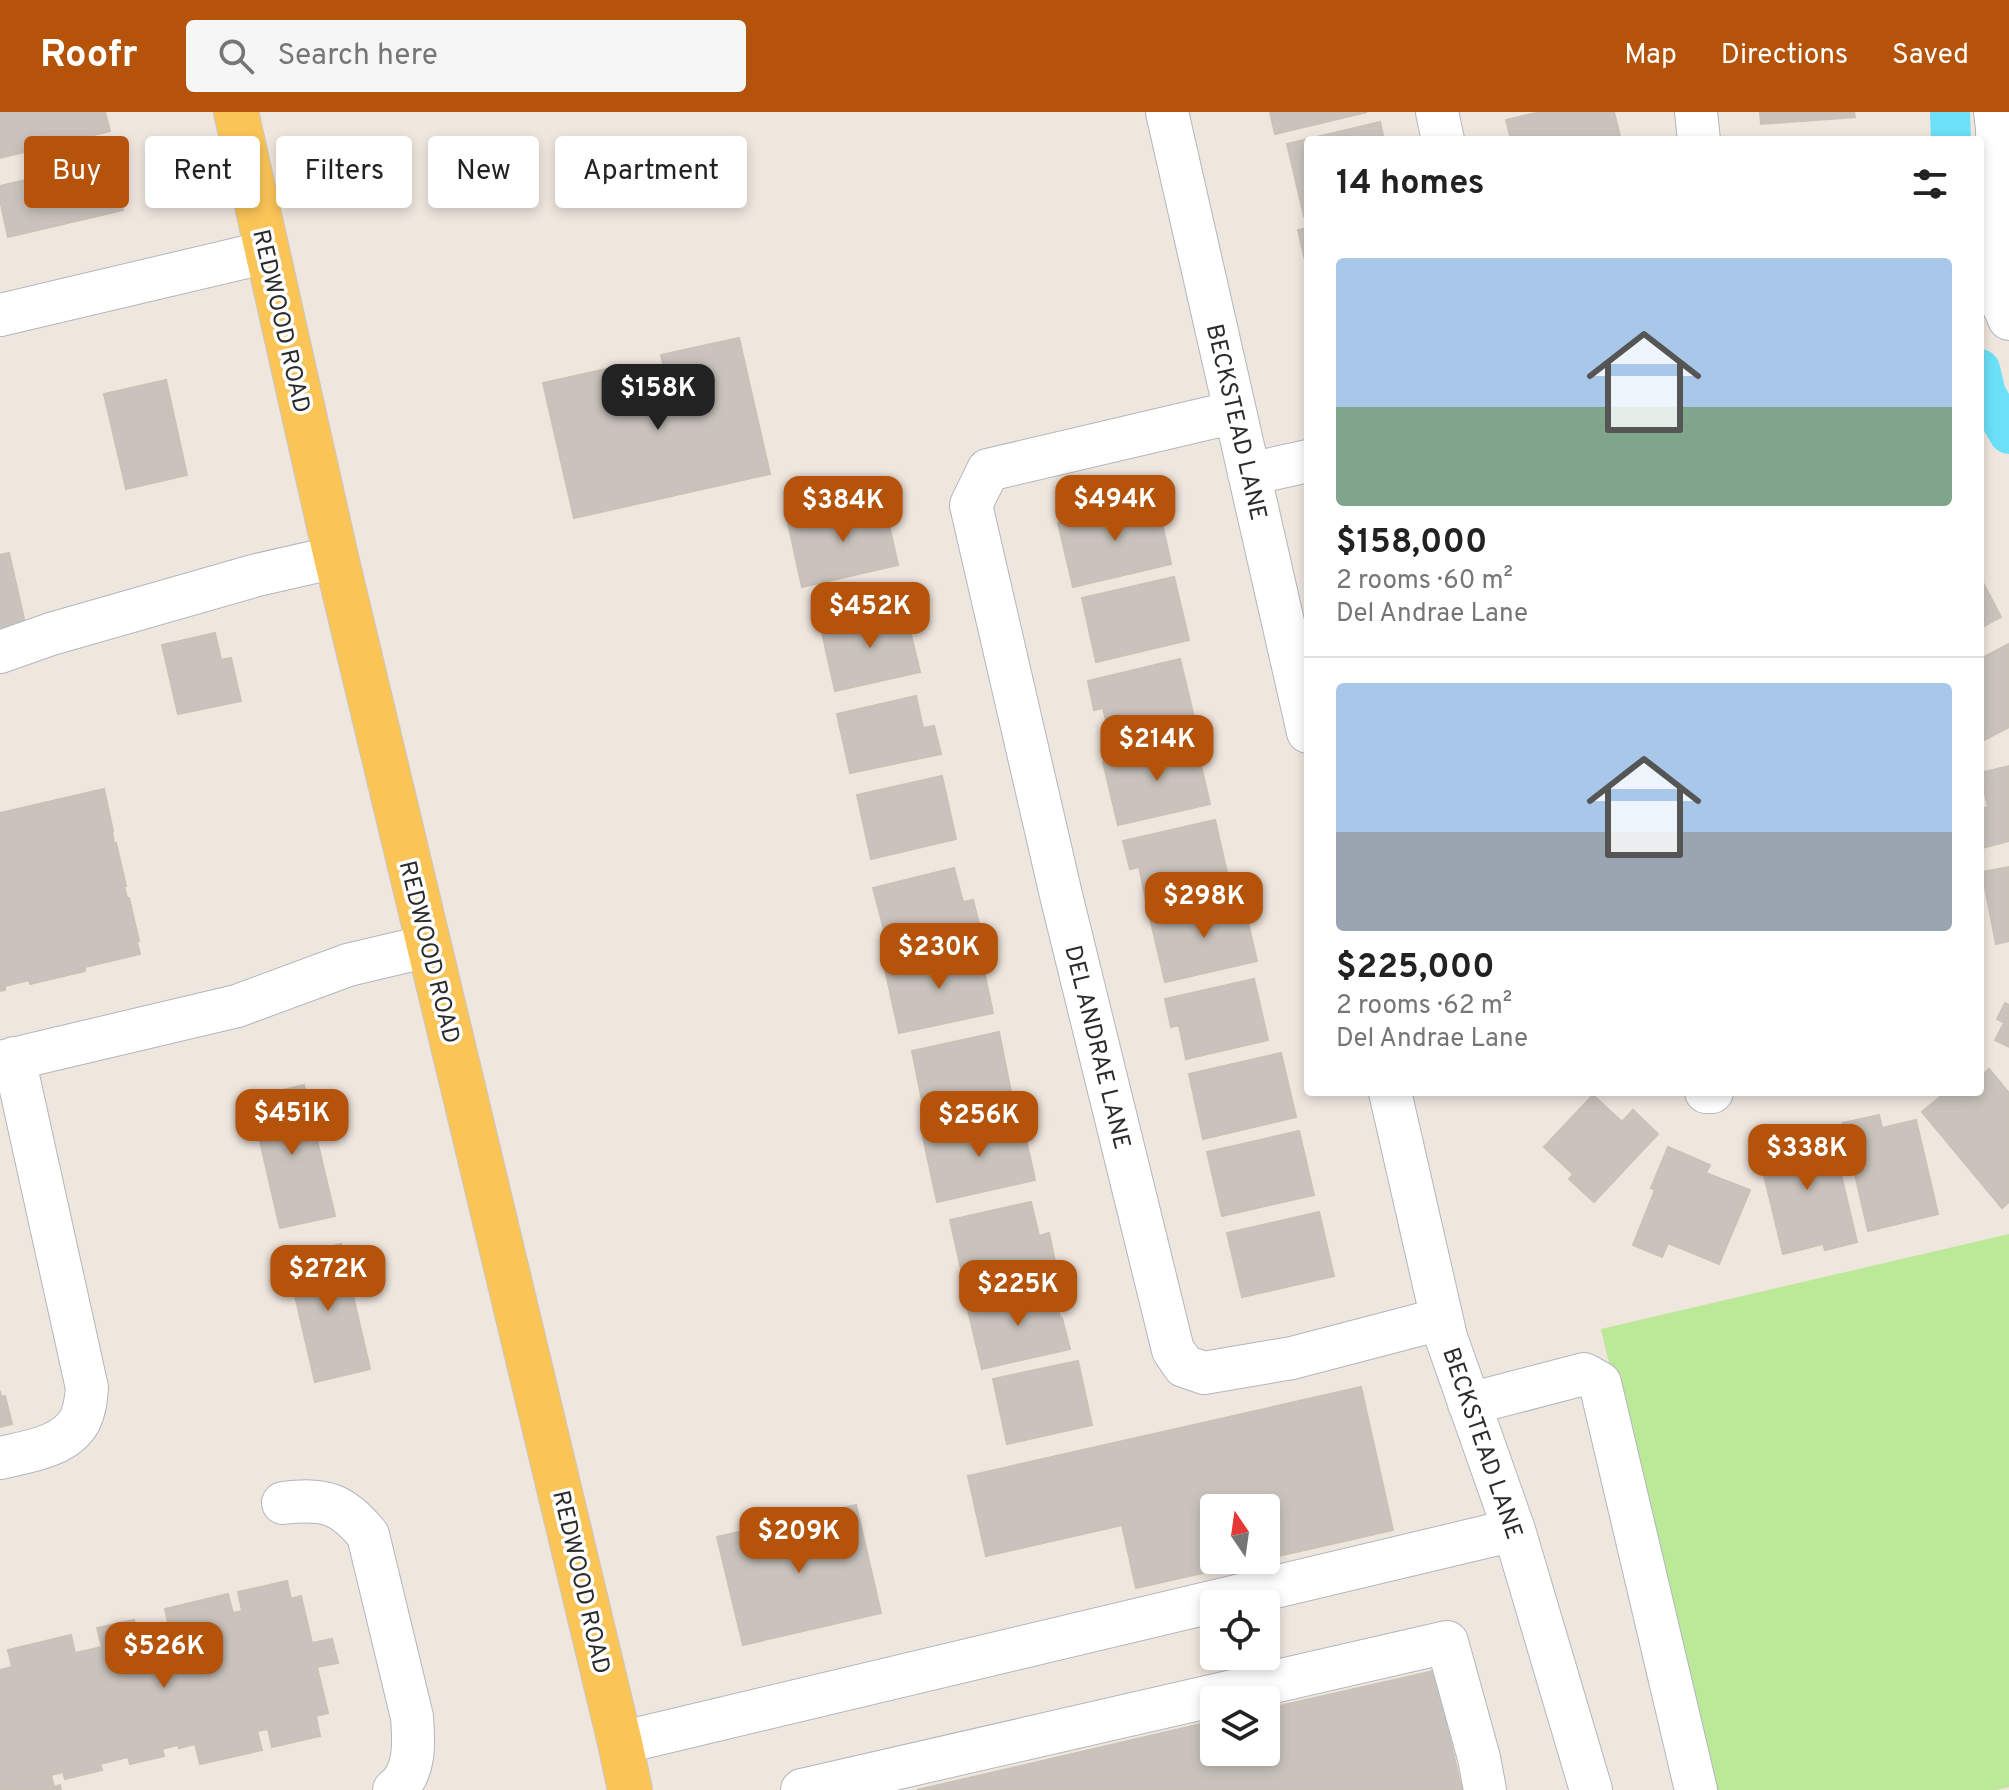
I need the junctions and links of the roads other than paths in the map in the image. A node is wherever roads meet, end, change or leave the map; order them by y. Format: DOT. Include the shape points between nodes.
graph roads {
  1 [pos="236,112"];
  2 [pos="1167,112"];
  3 [pos="1437,112"];
  4 [pos="1696,112"];
  5 [pos="1995,112"];
  6 [pos="1442,136"];
  7 [pos="1699,136"];
  8 [pos="267,252"];
  9 [pos="0,315"];
  10 [pos="2009,319"];
  11 [pos="1235,412"];
  12 [pos="1304,462"];
  13 [pos="1249,474"];
  14 [pos="336,557"];
  15 [pos="0,652"];
  16 [pos="1304,715"];
  17 [pos="428,946"];
  18 [pos="7,1060"];
  19 [pos="1391,1096"];
  20 [pos="1441,1319"];
  21 [pos="1469,1404"];
  22 [pos="0,1458"];
  23 [pos="283,1503"];
  24 [pos="1514,1530"];
  25 [pos="620,1743"];
  26 [pos="394,1790"];
  27 [pos="630,1790"];
  28 [pos="802,1790"];
  29 [pos="1485,1790"];
  30 [pos="1591,1790"];
  31 [pos="1696,1790"];
  1 -- 8 [label="main road, REDWOOD ROAD"];
  2 -- 11 [label="street, BECKSTEAD LANE"];
  3 -- 6 [label="street"];
  4 -- 7 [label="street"];
  5 -- 10 [label="street" via="1999,296"];
  8 -- 9 [label="street"];
  8 -- 14 [label="main road, REDWOOD ROAD"];
  11 -- 13 [label="street, BECKSTEAD LANE"];
  11 -- 20 [label="street, DEL ANDRAE LANE" via="988,470 971,505 1173,1350 1184,1366 1204,1373 1292,1358"];
  12 -- 13 [label="street"];
  13 -- 16 [label="street, BECKSTEAD LANE"];
  14 -- 15 [label="street" via="257,575"];
  14 -- 17 [label="main road, REDWOOD ROAD"];
  17 -- 18 [label="street" via="348,965 237,1006"];
  17 -- 25 [label="main road, REDWOOD ROAD"];
  18 -- 22 [label="street" via="87,1388 79,1423 66,1436"];
  19 -- 20 [label="street, BECKSTEAD LANE"];
  20 -- 21 [label="street, BECKSTEAD LANE"];
  21 -- 24 [label="street, BECKSTEAD LANE"];
  21 -- 31 [label="street" via="1584,1374 1600,1383"];
  23 -- 26 [label="street" via="316,1501 339,1507 368,1535 412,1717 409,1769"];
  24 -- 25 [label="street"];
  24 -- 30 [label="street, BECKSTEAD LANE"];
  25 -- 27 [label="main road, REDWOOD ROAD"];
  28 -- 29 [label="street" via="1447,1642"];
}
